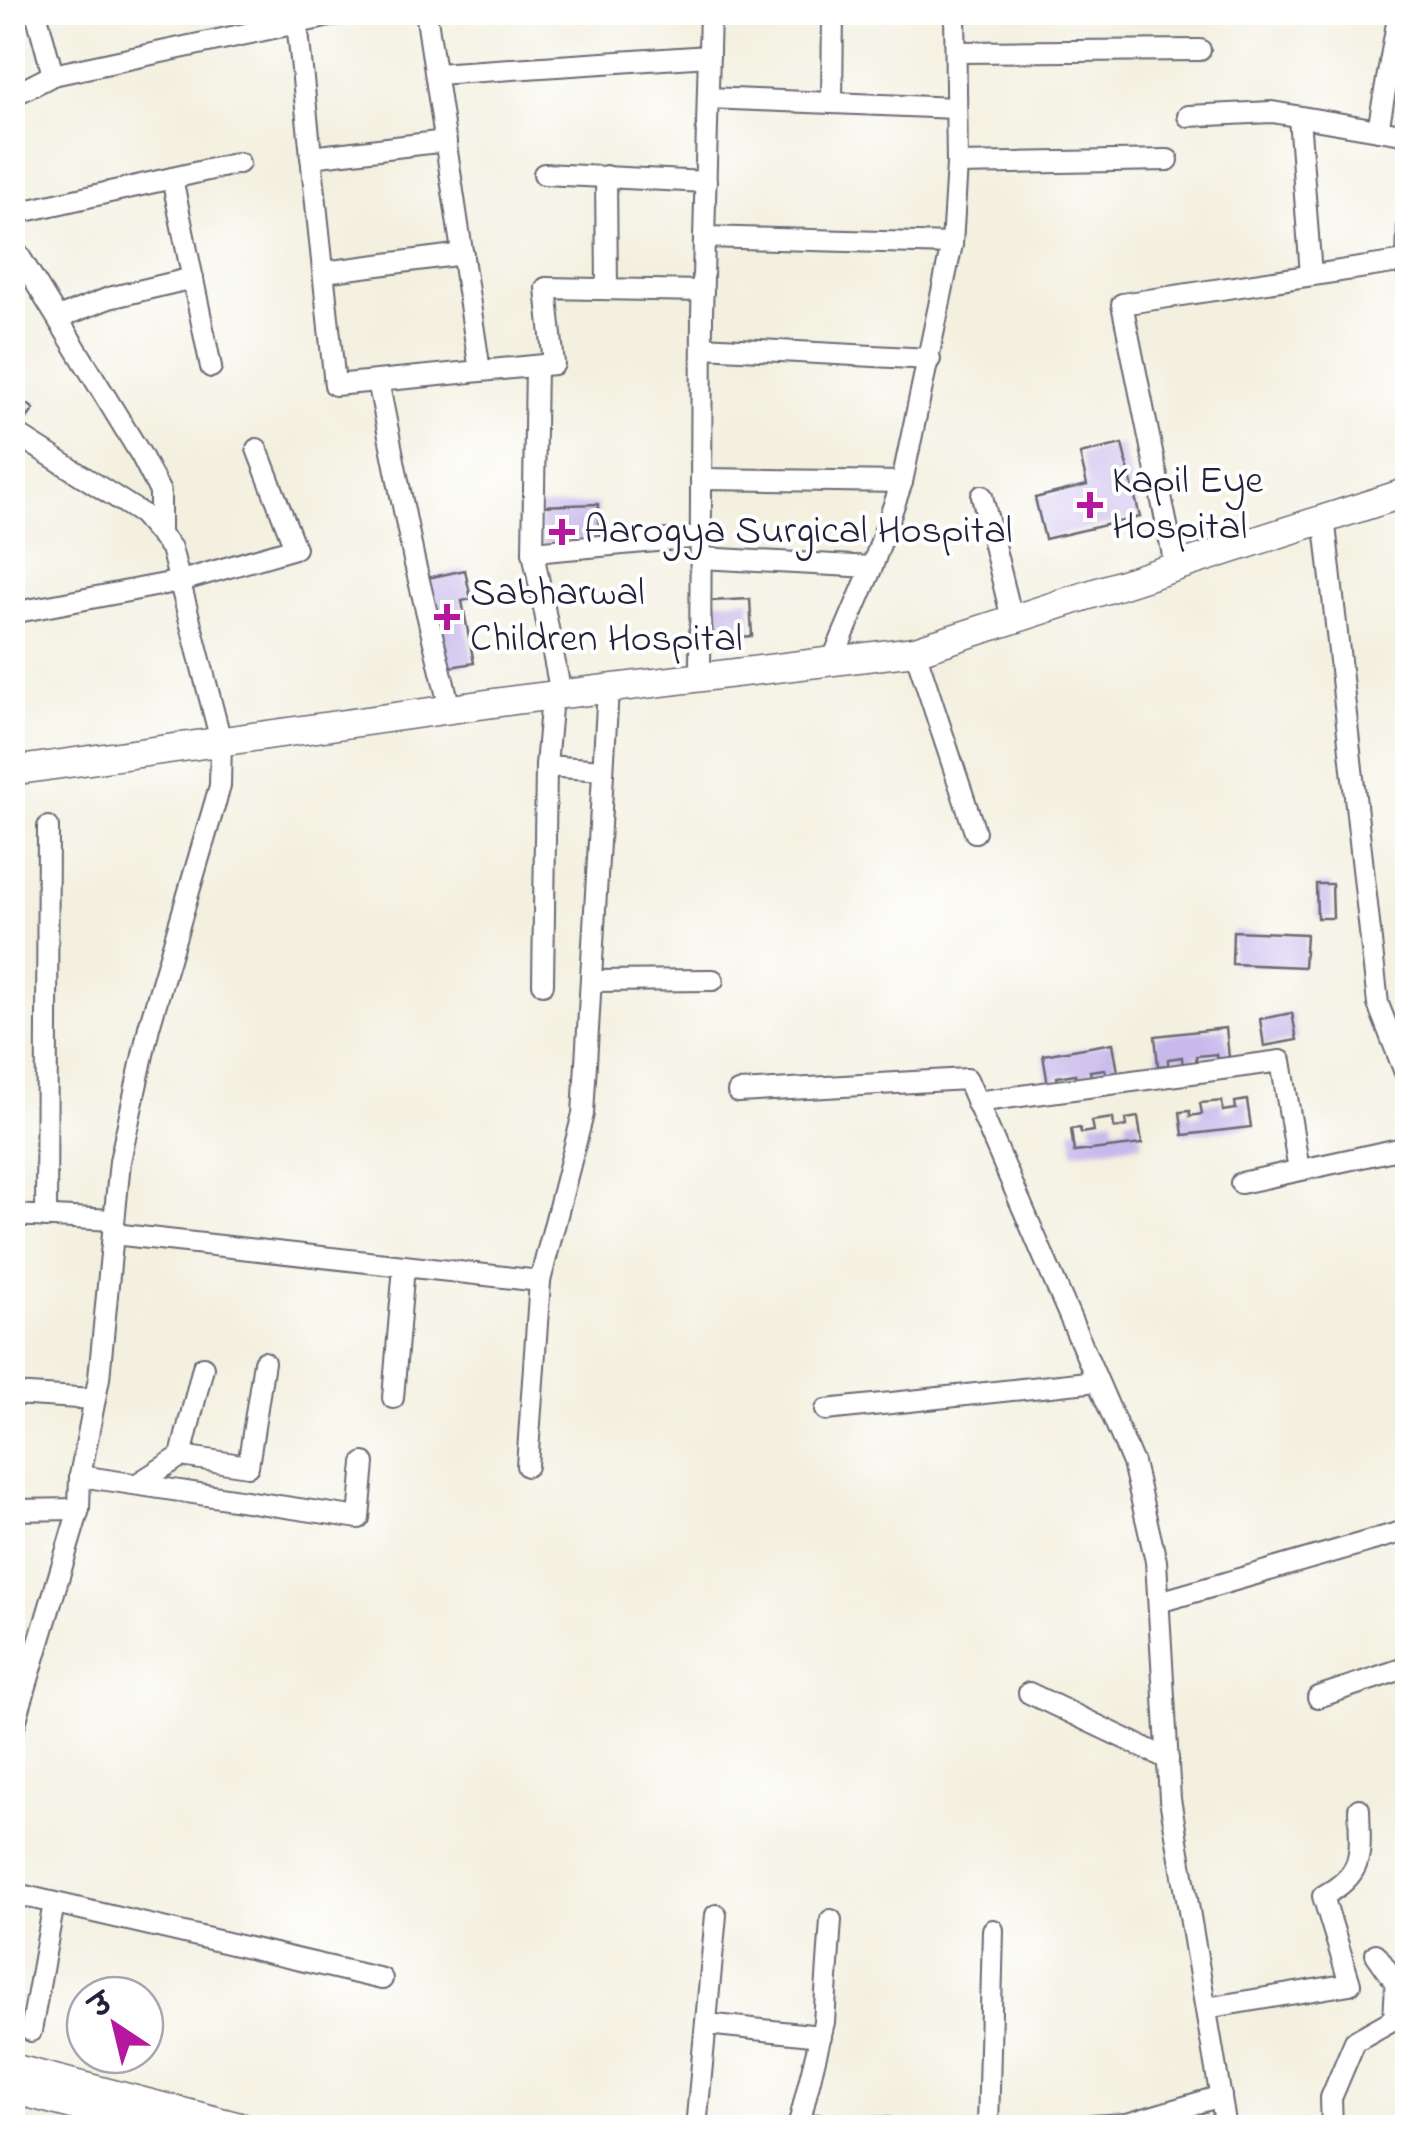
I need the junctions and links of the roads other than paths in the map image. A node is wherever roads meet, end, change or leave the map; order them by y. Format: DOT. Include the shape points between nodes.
graph roads {
  1 [pos="36,12"];
  2 [pos="349,12"];
  3 [pos="426,12"];
  4 [pos="710,12"];
  5 [pos="833,12"];
  6 [pos="955,12"];
  7 [pos="1399,12"];
  8 [pos="296,18"];
  9 [pos="1200,50"];
  10 [pos="956,52"];
  11 [pos="709,56"];
  12 [pos="436,74"];
  13 [pos="52,75"];
  14 [pos="12,96"];
  15 [pos="708,98"];
  16 [pos="832,103"];
  17 [pos="956,108"];
  18 [pos="1188,116"];
  19 [pos="1299,116"];
  20 [pos="1378,130"];
  21 [pos="1408,135"];
  22 [pos="446,141"];
  23 [pos="311,157"];
  24 [pos="1168,160"];
  25 [pos="239,163"];
  26 [pos="957,164"];
  27 [pos="544,174"];
  28 [pos="606,176"];
  29 [pos="172,178"];
  30 [pos="706,182"];
  31 [pos="12,214"];
  32 [pos="1408,221"];
  33 [pos="704,237"];
  34 [pos="12,244"];
  35 [pos="952,244"];
  36 [pos="463,254"];
  37 [pos="1406,261"];
  38 [pos="324,272"];
  39 [pos="1408,274"];
  40 [pos="1311,276"];
  41 [pos="192,278"];
  42 [pos="607,289"];
  43 [pos="703,291"];
  44 [pos="58,318"];
  45 [pos="702,348"];
  46 [pos="930,359"];
  47 [pos="536,366"];
  48 [pos="210,367"];
  49 [pos="480,371"];
  50 [pos="378,381"];
  51 [pos="15,437"];
  52 [pos="257,449"];
  53 [pos="702,479"];
  54 [pos="902,482"];
  55 [pos="1408,492"];
  56 [pos="982,496"];
  57 [pos="1324,516"];
  58 [pos="160,535"];
  59 [pos="701,547"];
  60 [pos="533,552"];
  61 [pos="1175,566"];
  62 [pos="872,567"];
  63 [pos="181,581"];
  64 [pos="12,613"];
  65 [pos="1012,619"];
  66 [pos="915,651"];
  67 [pos="832,661"];
  68 [pos="700,677"];
  69 [pos="608,688"];
  70 [pos="556,695"];
  71 [pos="450,709"];
  72 [pos="222,742"];
  73 [pos="546,766"];
  74 [pos="604,770"];
  75 [pos="12,771"];
  76 [pos="48,827"];
  77 [pos="975,832"];
  78 [pos="713,980"];
  79 [pos="591,981"];
  80 [pos="542,984"];
  81 [pos="1408,1080"];
  82 [pos="738,1092"];
  83 [pos="976,1102"];
  84 [pos="1408,1146"];
  85 [pos="1299,1170"];
  86 [pos="1241,1183"];
  87 [pos="12,1215"];
  88 [pos="46,1216"];
  89 [pos="114,1227"];
  90 [pos="404,1266"];
  91 [pos="540,1281"];
  92 [pos="264,1362"];
  93 [pos="203,1366"];
  94 [pos="1097,1381"];
  95 [pos="12,1394"];
  96 [pos="393,1398"];
  97 [pos="95,1399"];
  98 [pos="826,1410"];
  99 [pos="181,1456"];
  100 [pos="364,1462"];
  101 [pos="526,1466"];
  102 [pos="80,1476"];
  103 [pos="137,1484"];
  104 [pos="12,1510"];
  105 [pos="79,1510"];
  106 [pos="1408,1530"];
  107 [pos="1159,1602"];
  108 [pos="1408,1667"];
  109 [pos="1029,1694"];
  110 [pos="1318,1697"];
  111 [pos="12,1733"];
  112 [pos="1168,1759"];
  113 [pos="1359,1809"];
  114 [pos="12,1893"];
  115 [pos="54,1903"];
  116 [pos="716,1915"];
  117 [pos="832,1920"];
  118 [pos="992,1930"];
  119 [pos="1376,1954"];
  120 [pos="382,1979"];
  121 [pos="1206,2008"];
  122 [pos="1401,2015"];
  123 [pos="706,2024"];
  124 [pos="31,2031"];
  125 [pos="820,2036"];
  126 [pos="12,2068"];
  127 [pos="12,2090"];
  128 [pos="1221,2096"];
  129 [pos="234,2126"];
  130 [pos="798,2126"];
  131 [pos="160,2128"];
  132 [pos="696,2128"];
  133 [pos="887,2128"];
  134 [pos="988,2128"];
  135 [pos="1051,2128"];
  136 [pos="1226,2128"];
  137 [pos="1332,2128"];
  1 -- 13 [label="street"];
  2 -- 8 [label="street"];
  3 -- 12 [label="street"];
  4 -- 11 [label="street"];
  5 -- 16 [label="street"];
  6 -- 10 [label="street"];
  7 -- 20 [label="street"];
  8 -- 13 [label="street"];
  8 -- 23 [label="street"];
  9 -- 10 [label="street"];
  10 -- 17 [label="street"];
  11 -- 12 [label="street"];
  11 -- 15 [label="street"];
  12 -- 22 [label="street"];
  13 -- 14 [label="street"];
  15 -- 16 [label="street"];
  15 -- 30 [label="street"];
  16 -- 17 [label="street"];
  17 -- 26 [label="street"];
  18 -- 19 [label="street"];
  19 -- 20 [label="street"];
  19 -- 40 [label="street"];
  20 -- 21 [label="street"];
  22 -- 23 [label="street"];
  22 -- 36 [label="street"];
  23 -- 38 [label="street"];
  24 -- 26 [label="street"];
  25 -- 29 [label="street"];
  26 -- 35 [label="street"];
  27 -- 28 [label="street"];
  28 -- 30 [label="street"];
  28 -- 42 [label="street"];
  29 -- 31 [label="street"];
  29 -- 41 [label="street"];
  30 -- 33 [label="street"];
  32 -- 37 [label="street"];
  33 -- 35 [label="street"];
  33 -- 43 [label="street"];
  34 -- 44 [label="street"];
  35 -- 46 [label="street"];
  36 -- 38 [label="street"];
  36 -- 49 [label="street"];
  37 -- 39 [label="street"];
  37 -- 40 [label="street"];
  38 -- 50 [label="street" via="336,385"];
  40 -- 61 [label="street" via="1122,304"];
  41 -- 44 [label="street"];
  41 -- 48 [label="street"];
  42 -- 43 [label="street"];
  42 -- 47 [label="street" via="546,288 554,364"];
  43 -- 45 [label="street"];
  44 -- 58 [label="street" via="160,492"];
  45 -- 46 [label="street"];
  45 -- 53 [label="street"];
  46 -- 54 [label="street"];
  47 -- 49 [label="street"];
  47 -- 60 [label="street"];
  49 -- 50 [label="street"];
  50 -- 71 [label="street"];
  51 -- 58 [label="street" via="142,514"];
  52 -- 63 [label="street" via="295,548"];
  53 -- 54 [label="street"];
  53 -- 59 [label="street"];
  54 -- 62 [label="street"];
  55 -- 57 [label="street"];
  56 -- 65 [label="street"];
  57 -- 61 [label="street"];
  57 -- 81 [label="street" via="1378,1004"];
  58 -- 63 [label="street"];
  59 -- 60 [label="street"];
  59 -- 62 [label="street"];
  59 -- 68 [label="street"];
  60 -- 70 [label="street"];
  61 -- 65 [label="street"];
  62 -- 67 [label="street"];
  63 -- 64 [label="street"];
  63 -- 72 [label="street"];
  65 -- 66 [label="street"];
  66 -- 67 [label="street"];
  66 -- 77 [label="street"];
  67 -- 68 [label="street"];
  68 -- 69 [label="street"];
  69 -- 70 [label="street"];
  69 -- 74 [label="street"];
  70 -- 71 [label="street"];
  70 -- 73 [label="street"];
  71 -- 72 [label="street"];
  72 -- 75 [label="street"];
  72 -- 89 [label="street" via="220,786 149,1027 120,1162"];
  73 -- 74 [label="street"];
  73 -- 80 [label="street"];
  74 -- 79 [label="street"];
  76 -- 88 [label="street"];
  78 -- 79 [label="street"];
  79 -- 91 [label="street" via="583,1114"];
  82 -- 83 [label="street" via="967,1079"];
  83 -- 85 [label="street" via="1281,1061"];
  83 -- 94 [label="street"];
  84 -- 85 [label="street"];
  85 -- 86 [label="street"];
  87 -- 88 [label="street"];
  88 -- 89 [label="street"];
  89 -- 90 [label="street"];
  89 -- 97 [label="street"];
  90 -- 91 [label="street"];
  90 -- 96 [label="street"];
  91 -- 101 [label="street"];
  92 -- 99 [label="street" via="248,1466"];
  93 -- 99 [label="street"];
  94 -- 98 [label="street"];
  94 -- 107 [label="street" via="1133,1463"];
  95 -- 97 [label="street"];
  97 -- 102 [label="street"];
  99 -- 103 [label="street"];
  100 -- 103 [label="street" via="358,1518"];
  102 -- 103 [label="street"];
  102 -- 105 [label="street"];
  104 -- 105 [label="street"];
  105 -- 111 [label="street"];
  106 -- 107 [label="street"];
  107 -- 112 [label="street"];
  108 -- 110 [label="street"];
  109 -- 112 [label="street"];
  112 -- 121 [label="street"];
  113 -- 121 [label="street" via="1360,1860 1344,1884 1323,1896 1350,1984"];
  114 -- 115 [label="street"];
  115 -- 120 [label="street"];
  115 -- 124 [label="street"];
  116 -- 123 [label="street"];
  117 -- 125 [label="street"];
  118 -- 134 [label="street"];
  119 -- 122 [label="street" via="1396,1983"];
  121 -- 128 [label="street"];
  122 -- 137 [label="street" via="1356,2041 1330,2098"];
  123 -- 125 [label="street"];
  123 -- 132 [label="street"];
  125 -- 130 [label="street"];
  126 -- 129 [label="street"];
  127 -- 131 [label="street"];
  128 -- 135 [label="street" via="1127,2124"];
  128 -- 136 [label="street"];
  130 -- 133 [label="street"];
}
